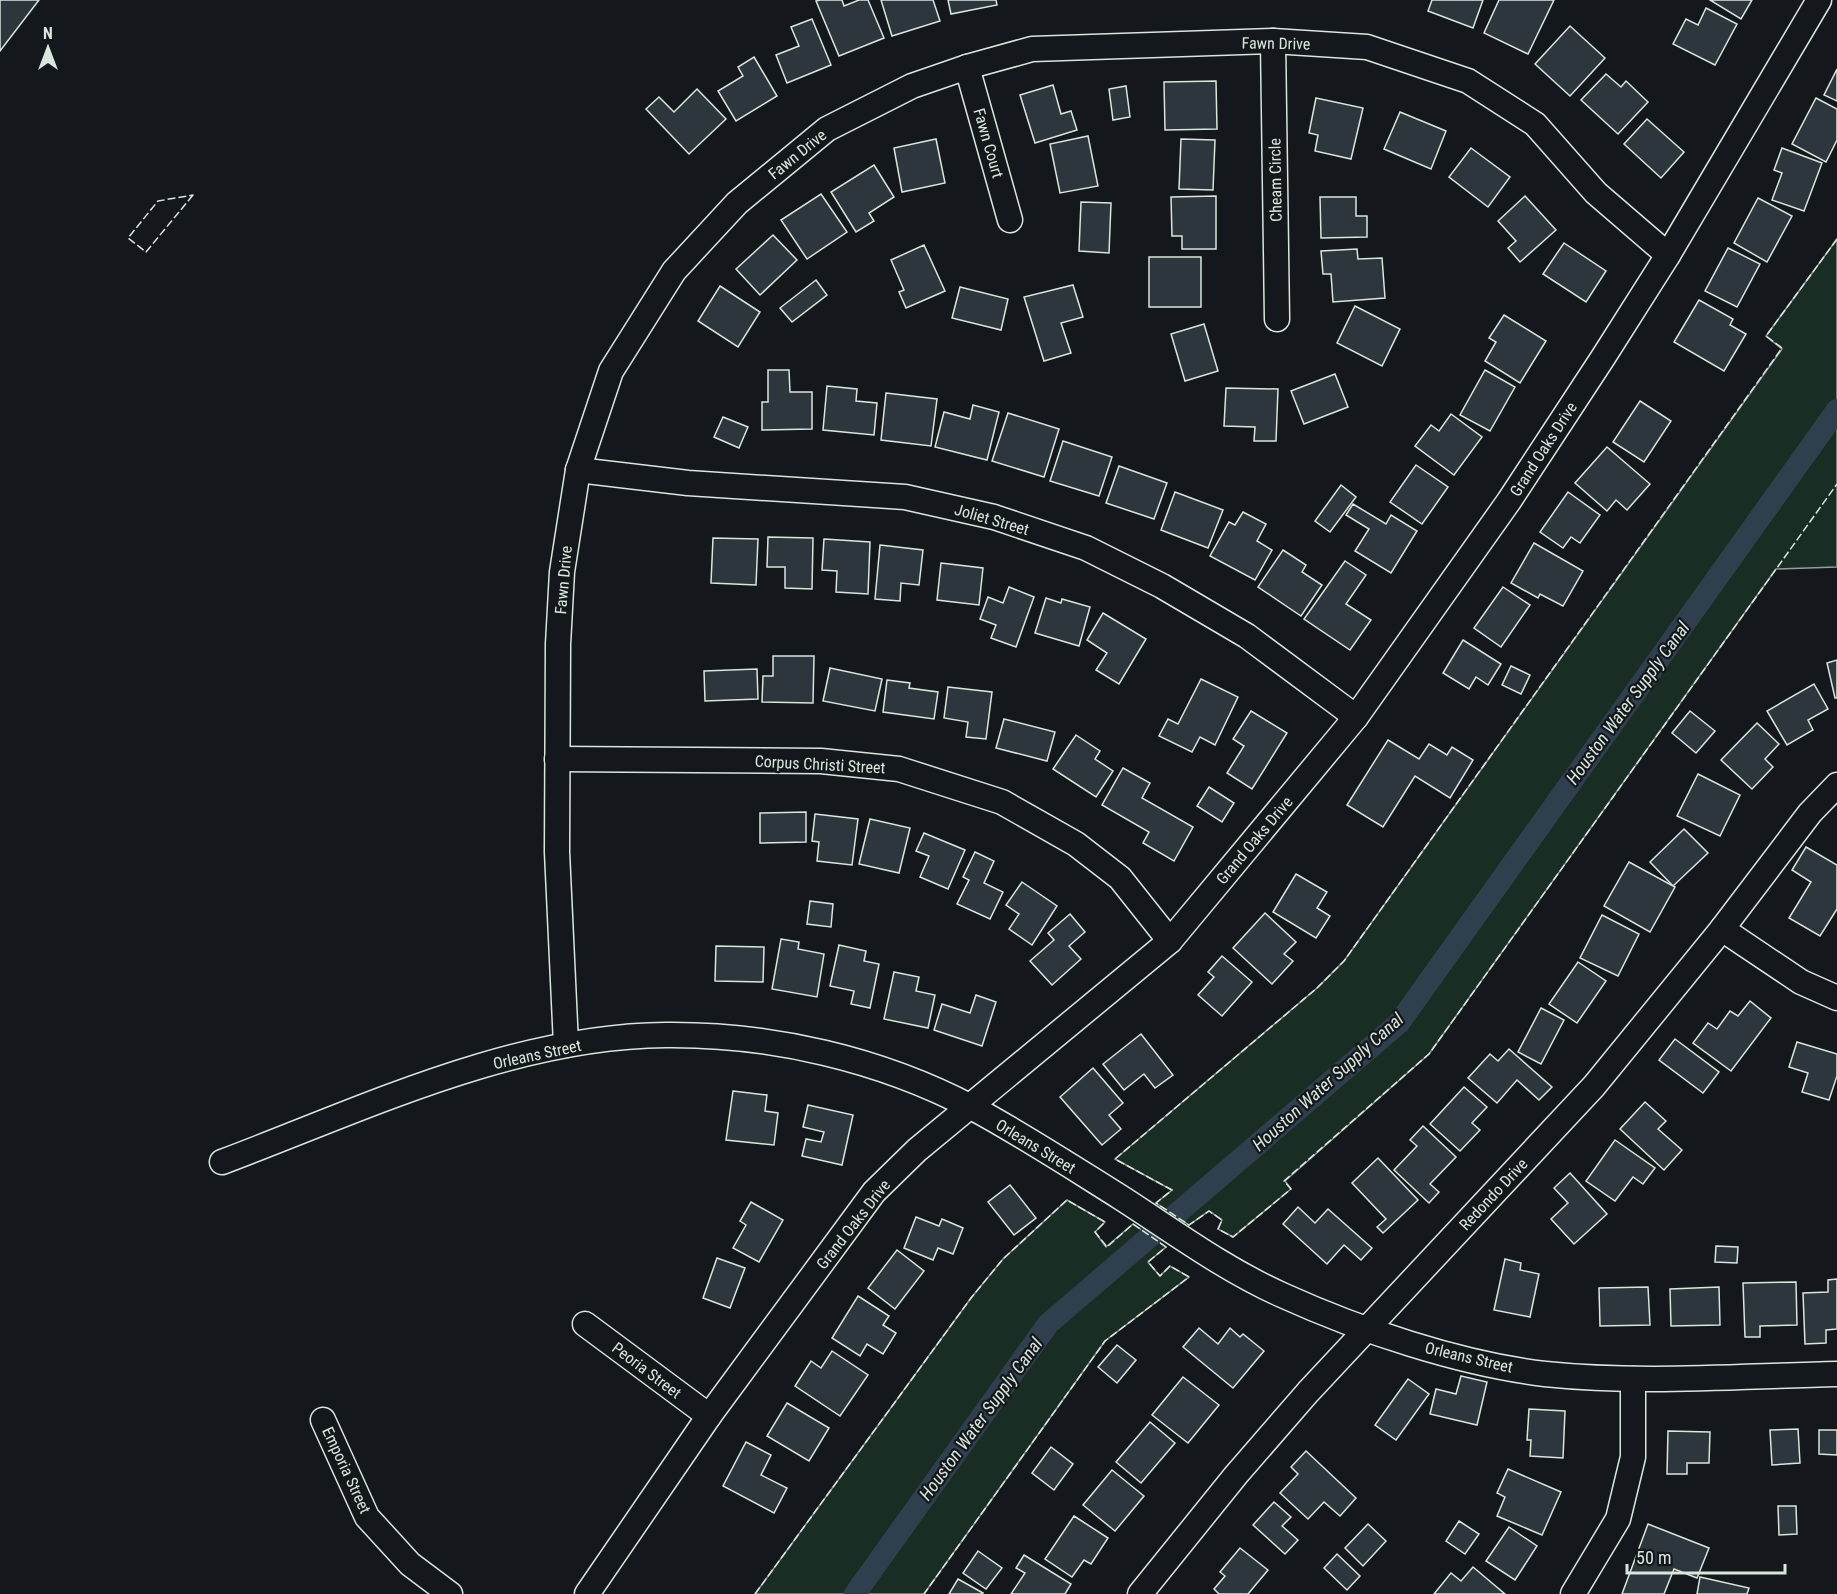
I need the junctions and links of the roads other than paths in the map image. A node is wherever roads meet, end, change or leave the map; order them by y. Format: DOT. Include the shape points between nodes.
graph roads {
  1 [pos="1819,0"];
  2 [pos="1273,41"];
  3 [pos="967,67"];
  4 [pos="1010,219"];
  5 [pos="1668,255"];
  6 [pos="1277,319"];
  7 [pos="578,470"];
  8 [pos="1356,717"];
  9 [pos="557,759"];
  10 [pos="1837,785"];
  11 [pos="1722,929"];
  12 [pos="1170,941"];
  13 [pos="1837,998"];
  14 [pos="566,1045"];
  15 [pos="970,1107"];
  16 [pos="222,1162"];
  17 [pos="585,1324"];
  18 [pos="1368,1329"];
  19 [pos="1837,1374"];
  20 [pos="1634,1379"];
  21 [pos="709,1416"];
  22 [pos="323,1420"];
  23 [pos="450,1594"];
  24 [pos="587,1594"];
  25 [pos="1140,1594"];
  26 [pos="1573,1594"];
  1 -- 5 [label="street, Grand Oaks Drive"];
  2 -- 3 [label="street, Fawn Drive" via="1032,49"];
  2 -- 5 [label="street, Fawn Drive" via="1366,47 1468,81 1535,124 1596,193"];
  2 -- 6 [label="street, Cheam Circle"];
  3 -- 4 [label="street, Fawn Court"];
  3 -- 7 [label="street, Fawn Drive" via="912,87 827,129 737,203 674,271 611,371"];
  5 -- 8 [label="street, Grand Oaks Drive" via="1509,501"];
  7 -- 8 [label="street, Joliet Street" via="688,483 905,497 994,517 1086,548 1162,586 1246,636"];
  7 -- 9 [label="street, Fawn Drive" via="562,572"];
  8 -- 12 [label="street, Grand Oaks Drive"];
  9 -- 12 [label="street, Corpus Christi Street" via="821,761 899,769 1002,802 1076,844 1120,878"];
  9 -- 14 [label="street, Fawn Drive"];
  10 -- 11 [label="street, Redondo Drive" via="1810,813"];
  11 -- 13 [label="street" via="1800,982"];
  11 -- 18 [label="street, Redondo Drive" via="1594,1086"];
  12 -- 15 [label="street, Grand Oaks Drive"];
  14 -- 15 [label="street, Orleans Street" via="664,1035 741,1038 810,1049 895,1074"];
  14 -- 16 [label="street, Orleans Street" via="466,1070"];
  15 -- 18 [label="street, Orleans Street" via="1057,1157 1182,1240 1280,1295"];
  15 -- 21 [label="street, Grand Oaks Drive" via="874,1192"];
  17 -- 21 [label="street, Peoria Street"];
  18 -- 20 [label="street, Orleans Street" via="1417,1345 1543,1373"];
  18 -- 25 [label="street, Redondo Drive" via="1243,1466"];
  19 -- 20 [label="street, Orleans Street"];
  20 -- 26 [label="street" via="1633,1457 1618,1519"];
  21 -- 24 [label="street, Grand Oaks Drive"];
  22 -- 23 [label="street, Emporia Street" via="367,1517 410,1564"];
}
